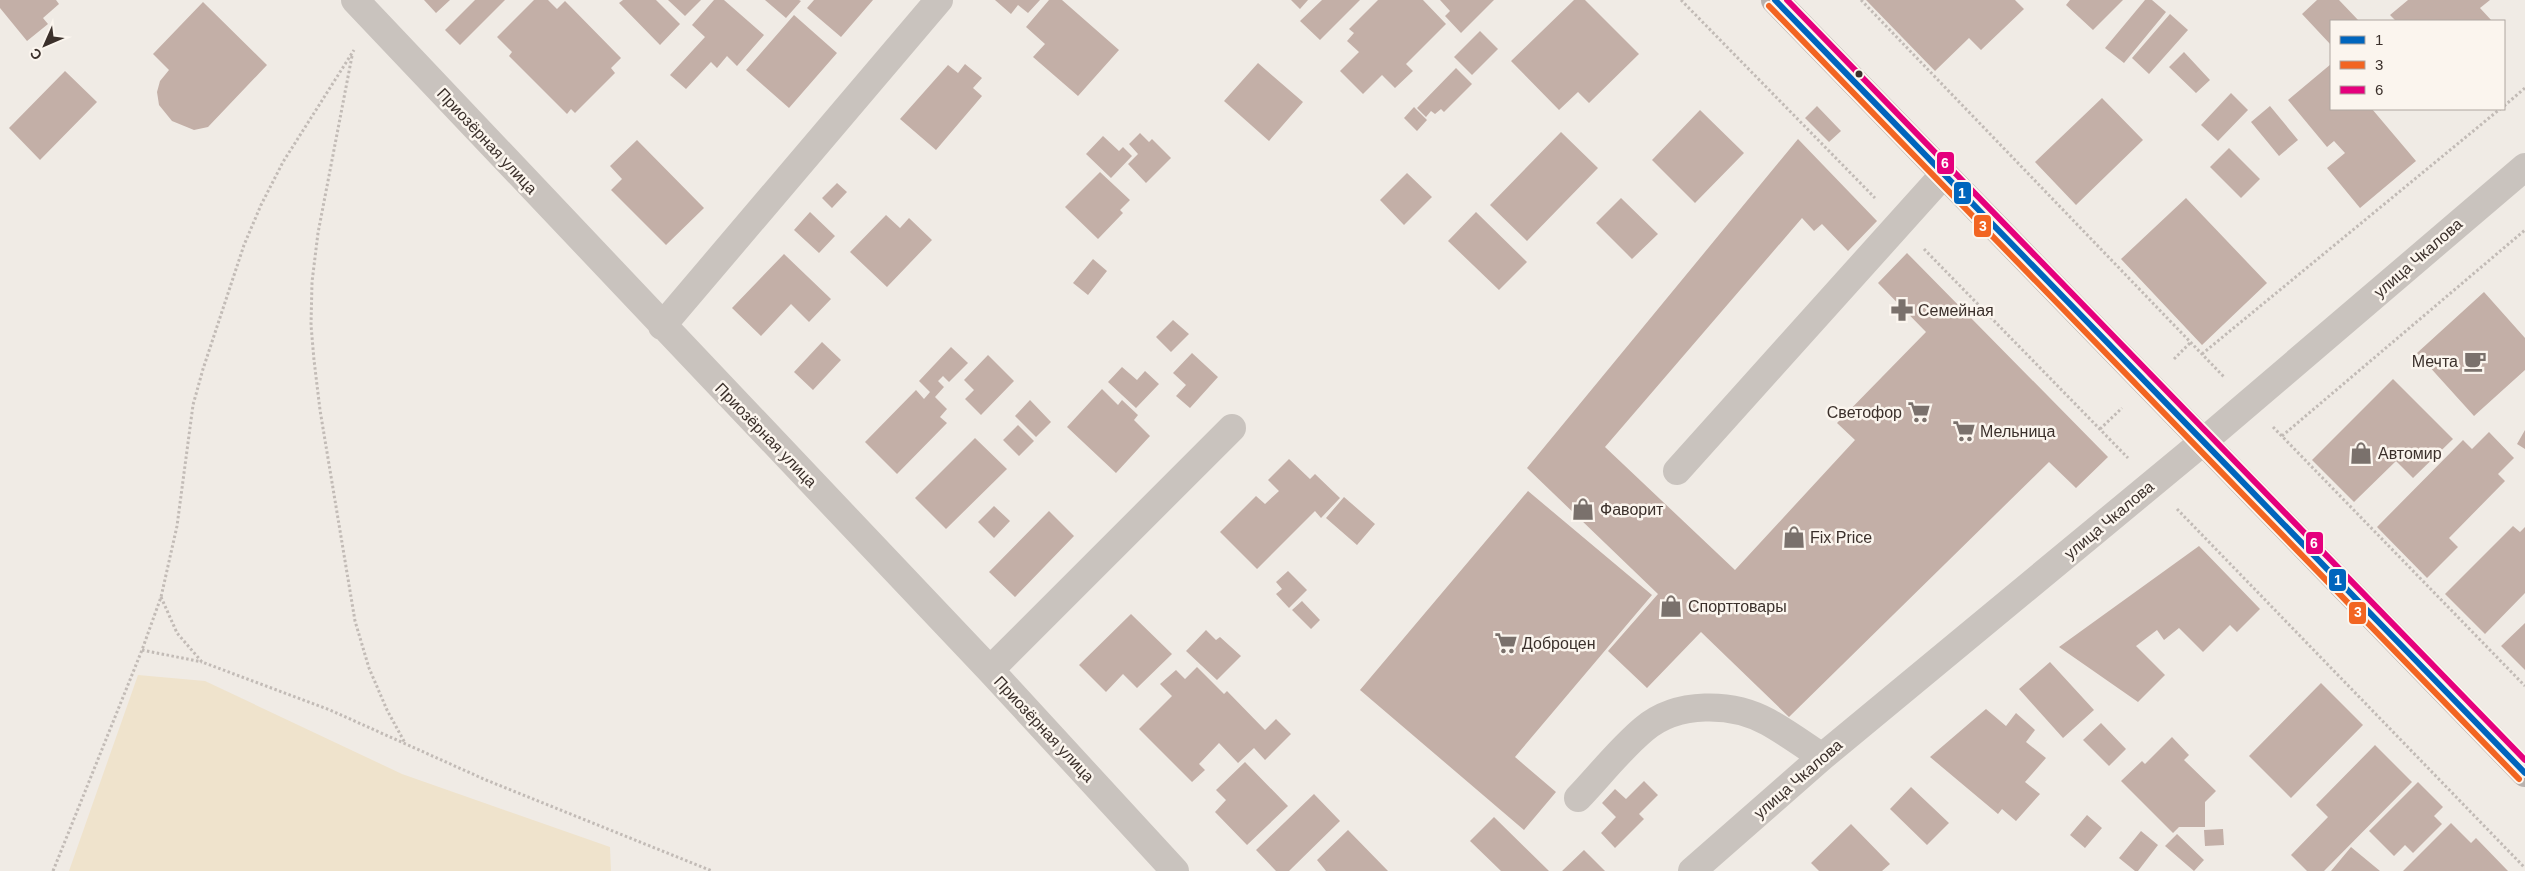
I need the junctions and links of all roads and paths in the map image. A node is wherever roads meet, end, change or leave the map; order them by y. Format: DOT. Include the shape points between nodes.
graph roads {
  1 [pos="355,0"];
  2 [pos="939,0"];
  3 [pos="1775,0"];
  4 [pos="1861,0"];
  5 [pos="374,21"];
  6 [pos="352,53"];
  7 [pos="2525,88"];
  8 [pos="2505,105"];
  9 [pos="2499,110"];
  10 [pos="2525,167"];
  11 [pos="1944,174"];
  12 [pos="2525,230"];
  13 [pos="662,326"];
  14 [pos="2191,342"];
  15 [pos="2202,354"];
  16 [pos="1232,428"];
  17 [pos="2100,430"];
  18 [pos="2204,441"];
  19 [pos="1677,471"];
  20 [pos="2153,484"];
  21 [pos="161,597"];
  22 [pos="142,650"];
  23 [pos="202,662"];
  24 [pos="990,670"];
  25 [pos="2525,686"];
  26 [pos="405,743"];
  27 [pos="1822,757"];
  28 [pos="2525,773"];
  29 [pos="1578,798"];
  30 [pos="2525,868"];
  31 [pos="53,871"];
  32 [pos="712,871"];
  33 [pos="1175,871"];
  34 [pos="1692,871"];
  1 -- 5 [label="street, Приозёрная улица"];
  2 -- 13 [label="street"];
  3 -- 11 [label="main road"];
  4 -- 14 [label="path"];
  5 -- 6 [label="path"];
  5 -- 13 [label="street, Приозёрная улица"];
  6 -- 21 [label="path" via="283,162 244,244 194,405 177,526"];
  6 -- 26 [label="path" via="318,233 311,325 320,410 355,621 373,677"];
  7 -- 8 [label="path"];
  9 -- 15 [label="path"];
  10 -- 18 [label="street, улица Чкалова"];
  11 -- 18 [label="main road"];
  11 -- 19 [label="street"];
  12 -- 25 [label="path" via="2282,436"];
  13 -- 24 [label="street, Приозёрная улица"];
  16 -- 24 [label="street"];
  17 -- 20 [label="path"];
  18 -- 20 [label="street, улица Чкалова"];
  18 -- 28 [label="main road"];
  20 -- 27 [label="street, улица Чкалова"];
  20 -- 30 [label="path"];
  21 -- 22 [label="path"];
  21 -- 23 [label="path" via="177,633"];
  22 -- 23 [label="path"];
  22 -- 31 [label="path"];
  23 -- 26 [label="path" via="305,700"];
  24 -- 33 [label="street, Приозёрная улица"];
  26 -- 32 [label="path" via="512,791"];
  27 -- 29 [label="street" via="1766,721 1734,710 1692,708 1659,719 1644,729"];
  27 -- 34 [label="street, улица Чкалова"];
}
